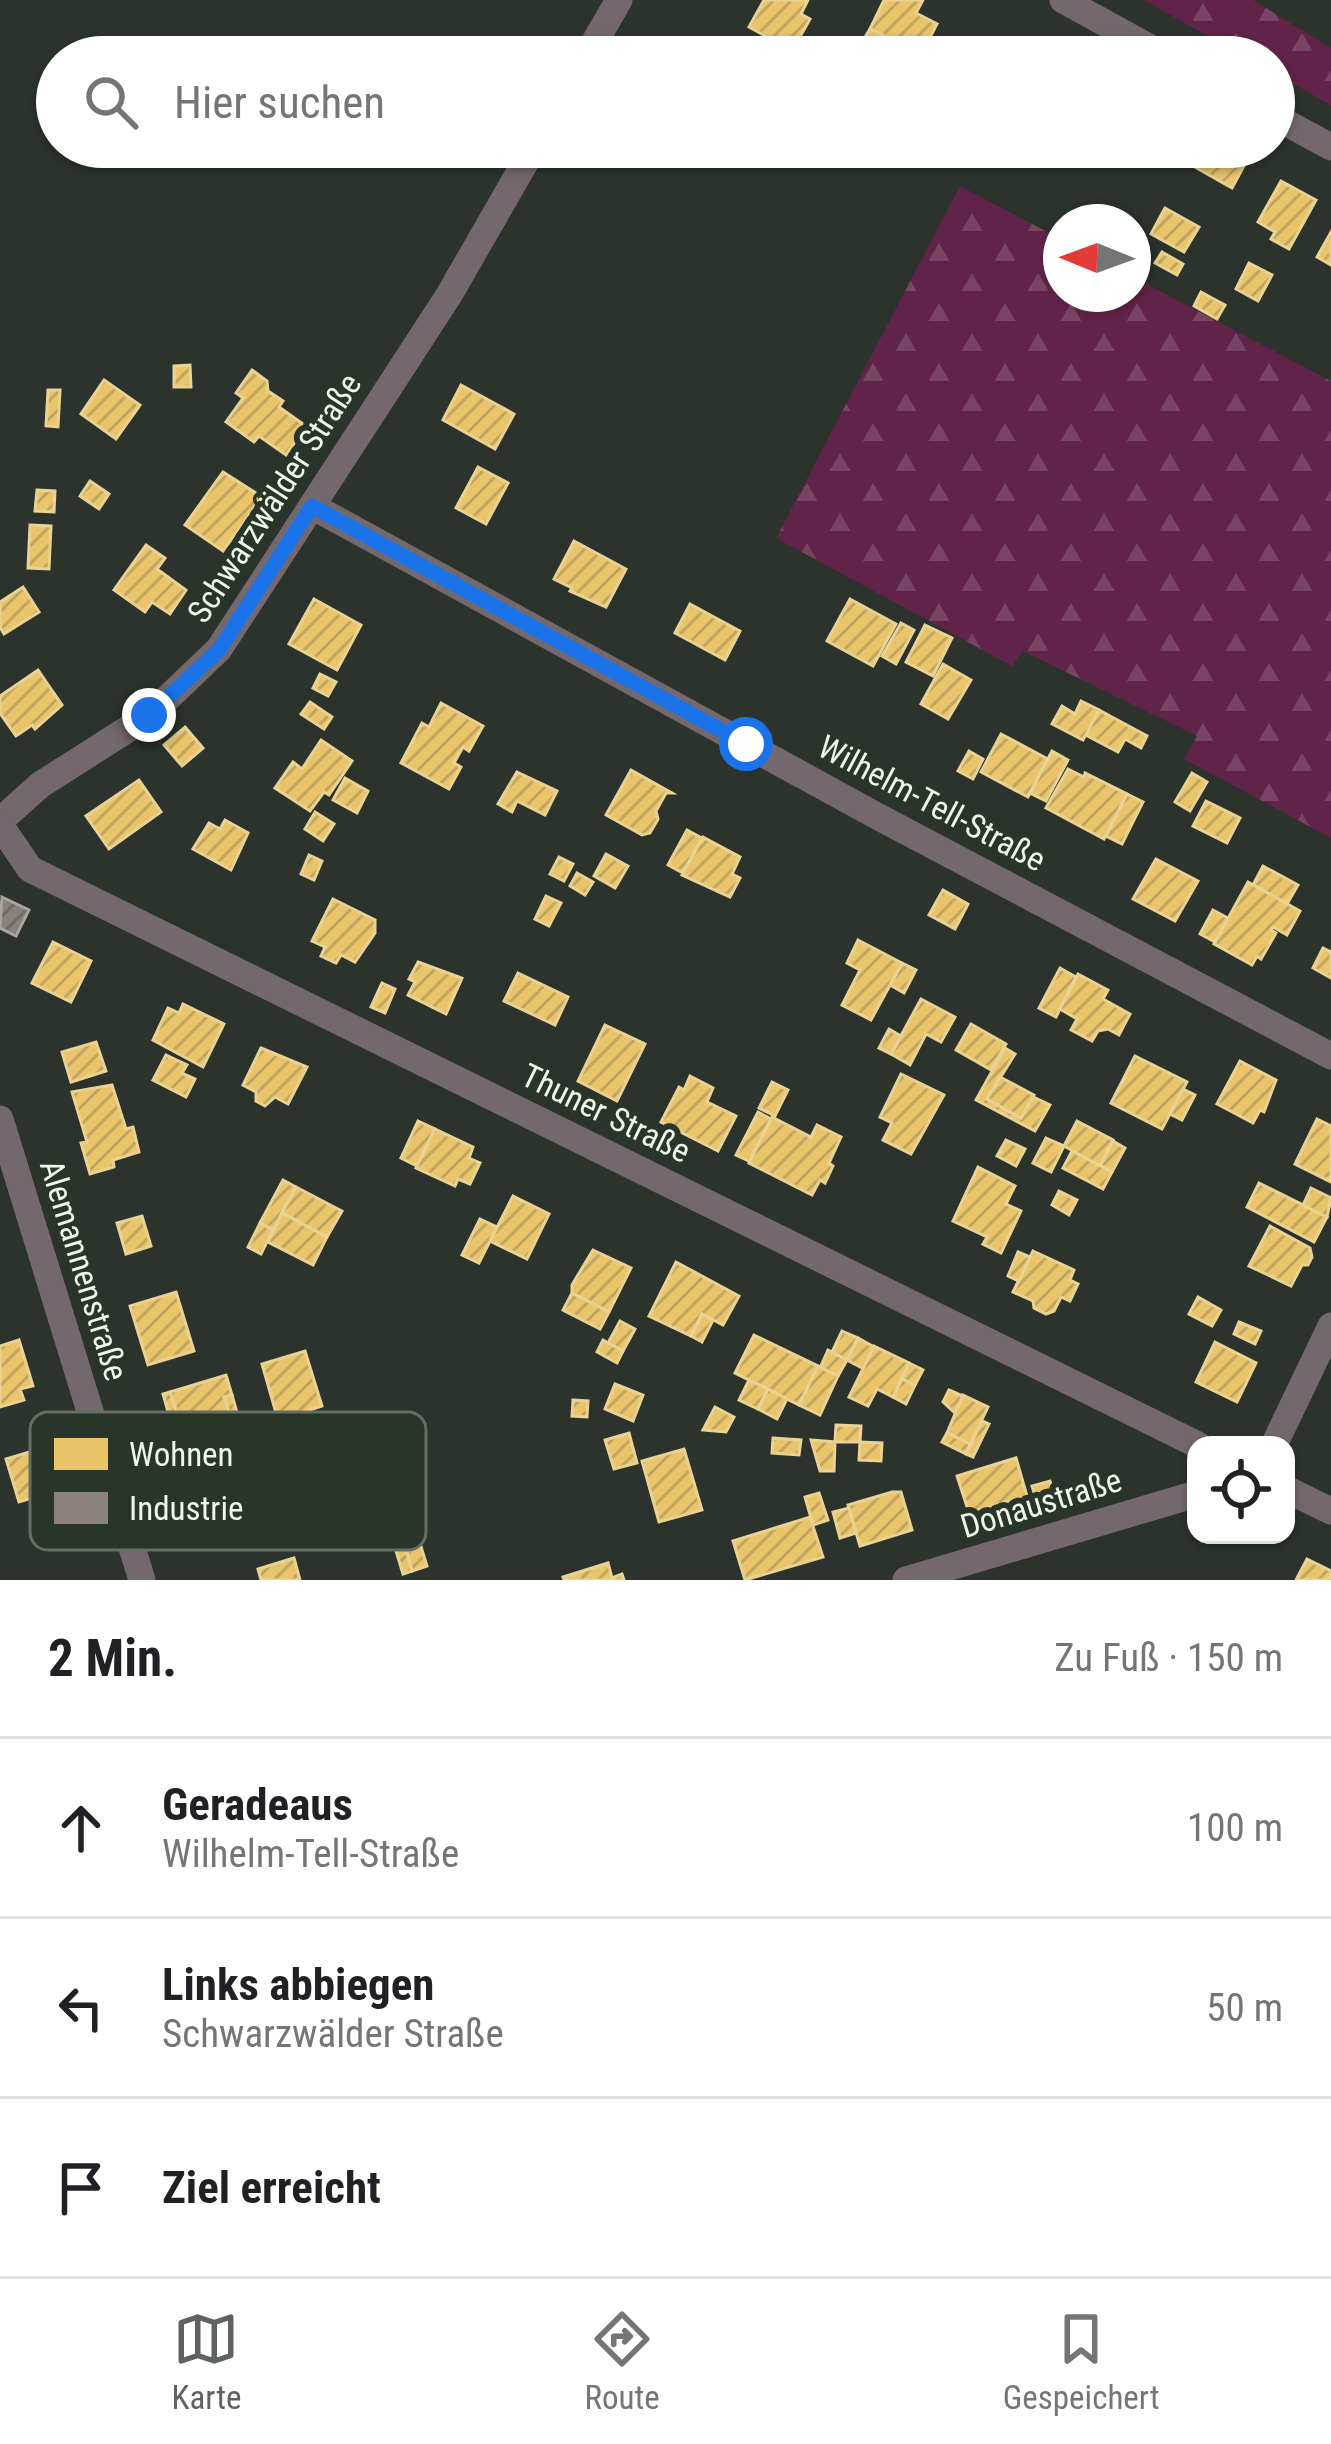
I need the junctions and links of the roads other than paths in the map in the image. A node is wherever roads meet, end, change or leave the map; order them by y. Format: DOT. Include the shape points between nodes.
graph roads {
  1 [pos="620,0"];
  2 [pos="1063,0"];
  3 [pos="599,36"];
  4 [pos="1129,36"];
  5 [pos="1295,127"];
  6 [pos="1331,147"];
  7 [pos="522,168"];
  8 [pos="312,506"];
  9 [pos="0,823"];
  10 [pos="1331,1056"];
  11 [pos="0,1120"];
  12 [pos="1331,1326"];
  13 [pos="90,1412"];
  14 [pos="1278,1436"];
  15 [pos="1187,1440"];
  16 [pos="1295,1493"];
  17 [pos="1187,1497"];
  18 [pos="1331,1511"];
  19 [pos="133,1550"];
  20 [pos="142,1580"];
  21 [pos="906,1580"];
  1 -- 3 [label="street"];
  2 -- 4 [label="street"];
  5 -- 6 [label="street"];
  7 -- 8 [label="street, Schwarzwälder Straße"];
  8 -- 9 [label="street, Schwarzwälder Straße" via="219,650 192,678 40,785"];
  8 -- 10 [label="street, Wilhelm-Tell-Straße"];
  9 -- 15 [label="street, Thuner Straße" via="30,869"];
  11 -- 13 [label="street, Alemannenstraße"];
  12 -- 14 [label="street"];
  16 -- 18 [label="street"];
  17 -- 21 [label="street, Donaustraße"];
  19 -- 20 [label="street, Alemannenstraße"];
}
